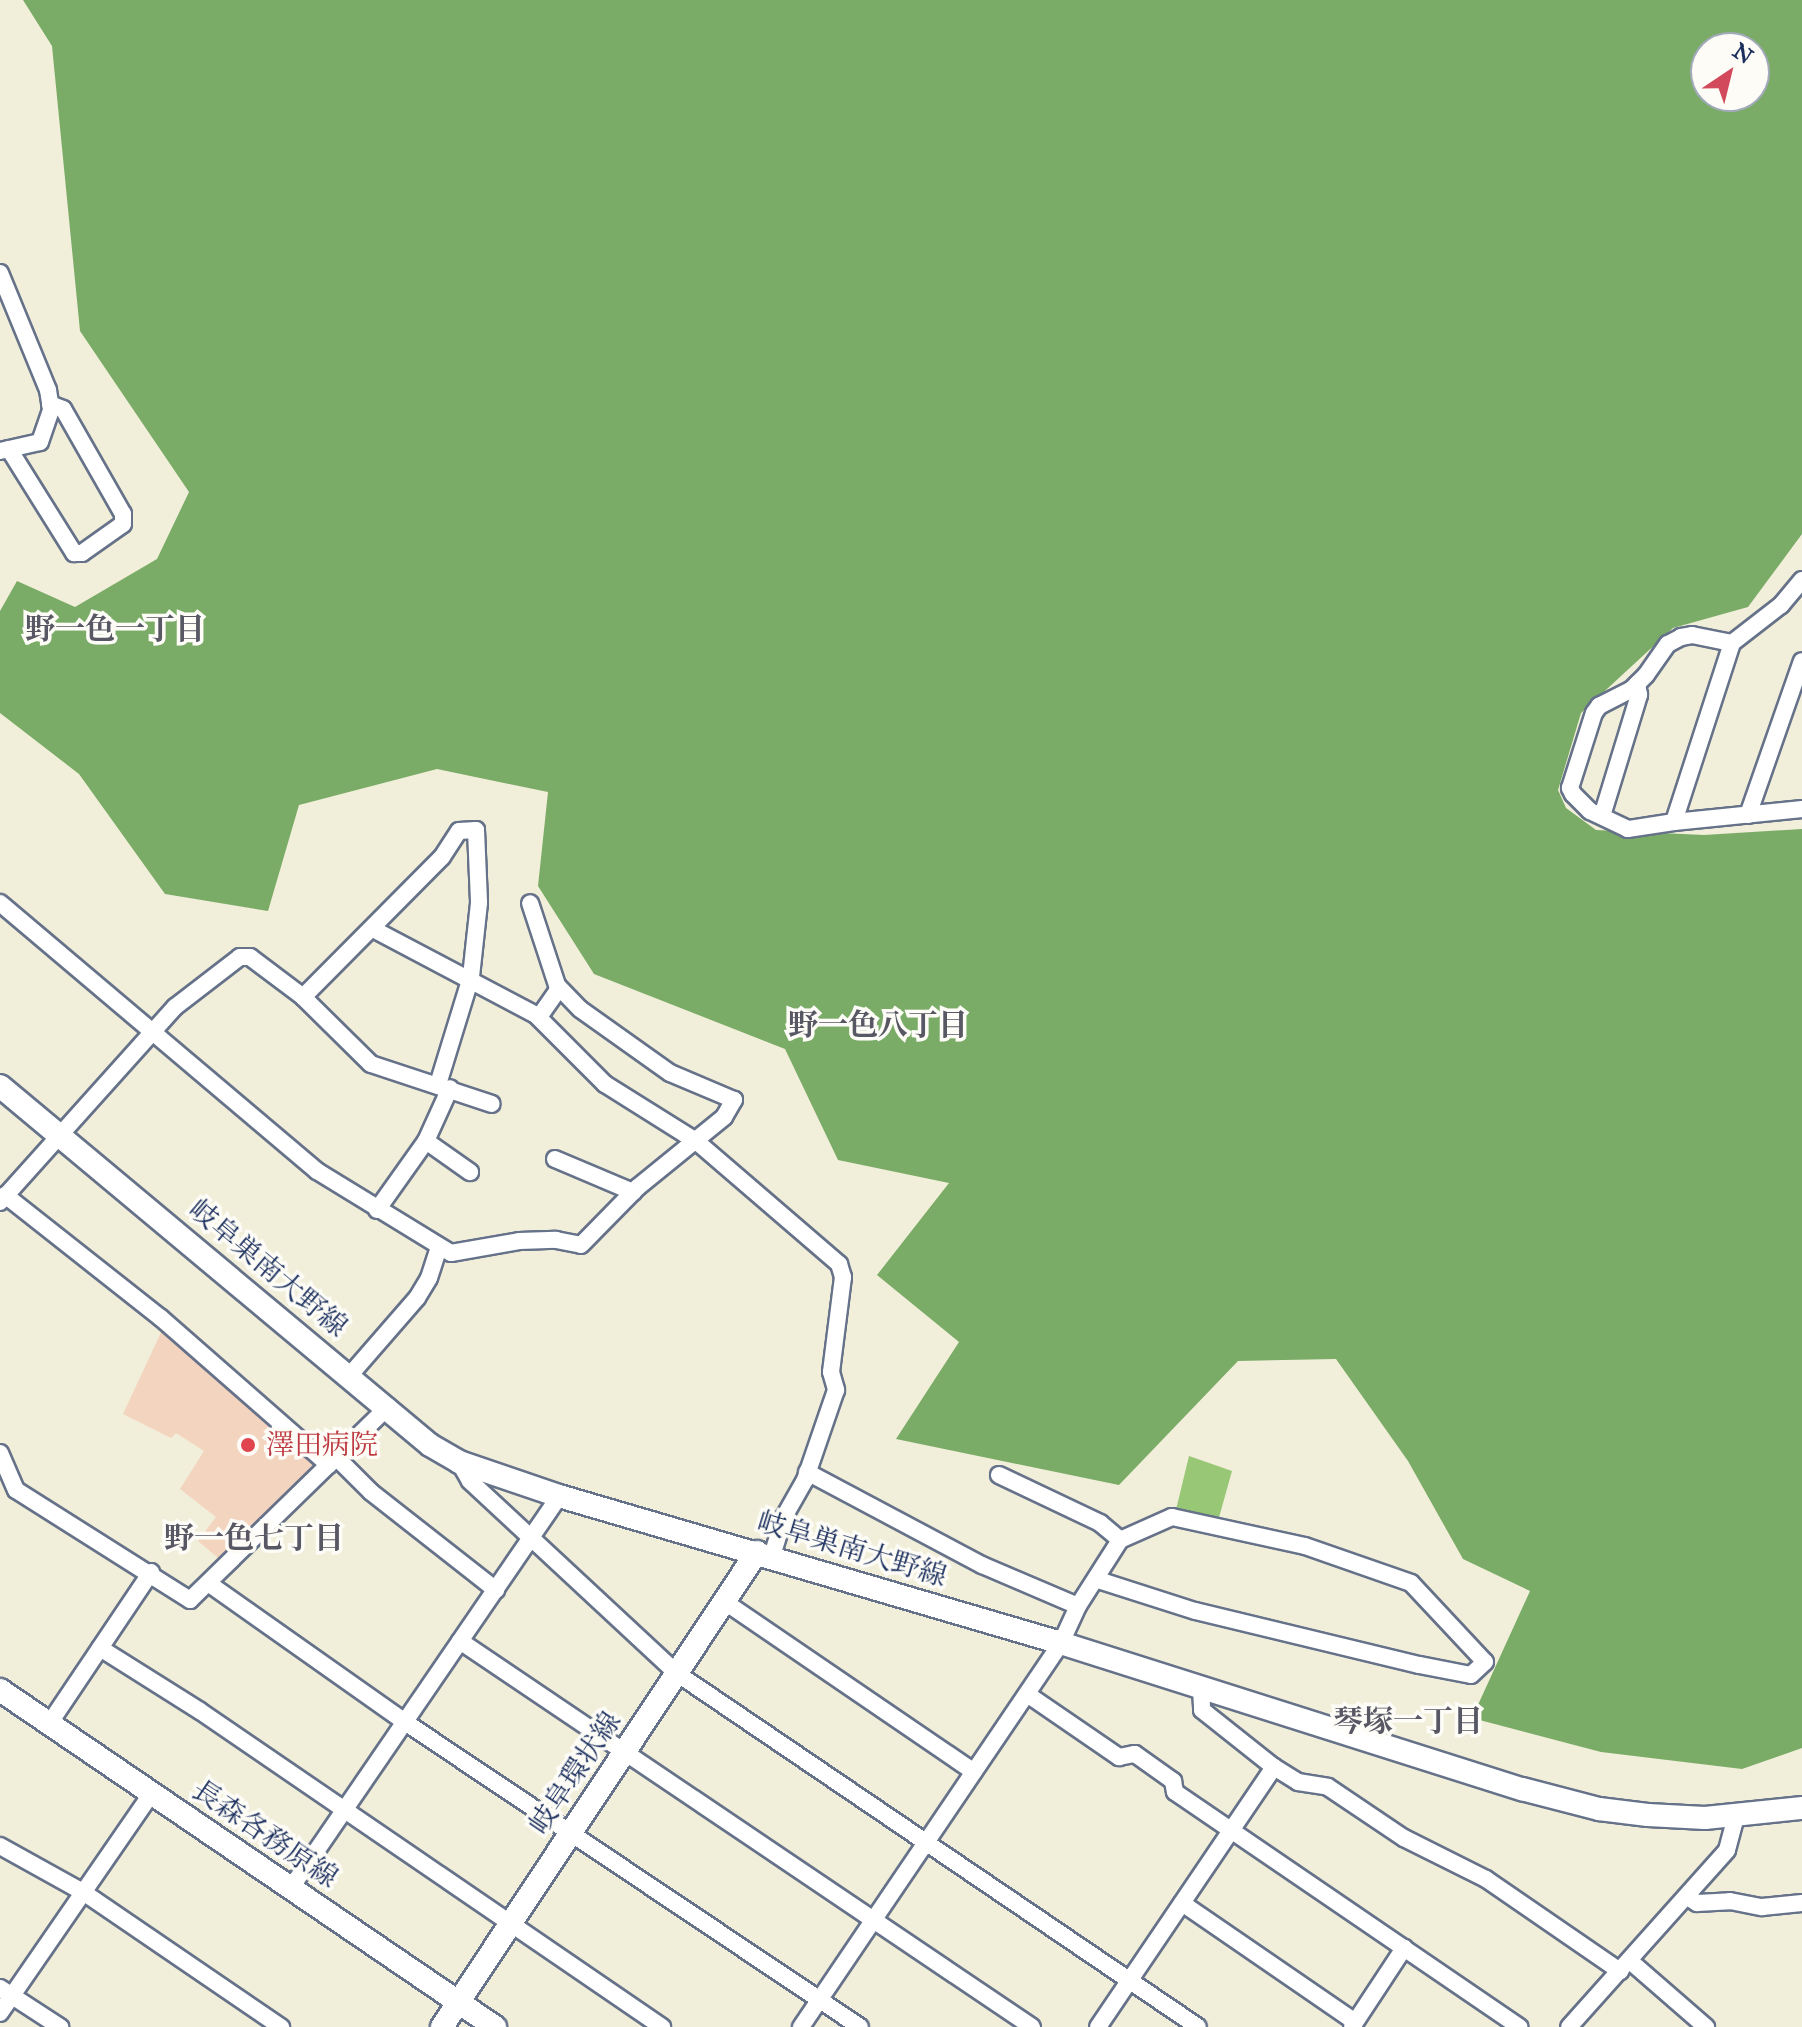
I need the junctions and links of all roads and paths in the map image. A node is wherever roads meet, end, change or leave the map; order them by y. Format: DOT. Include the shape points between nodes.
graph roads {
  1 [pos="0,273"];
  2 [pos="50,404"];
  3 [pos="4,450"];
  4 [pos="1802,580"];
  5 [pos="1732,643"];
  6 [pos="1802,661"];
  7 [pos="1637,684"];
  8 [pos="1802,809"];
  9 [pos="1748,815"];
  10 [pos="1602,816"];
  11 [pos="1674,822"];
  12 [pos="0,903"];
  13 [pos="530,903"];
  14 [pos="373,929"];
  15 [pos="471,977"];
  16 [pos="559,988"];
  17 [pos="303,997"];
  18 [pos="539,1017"];
  19 [pos="151,1033"];
  20 [pos="0,1086"];
  21 [pos="444,1086"];
  22 [pos="492,1104"];
  23 [pos="58,1133"];
  24 [pos="426,1141"];
  25 [pos="696,1141"];
  26 [pos="555,1159"];
  27 [pos="470,1172"];
  28 [pos="633,1192"];
  29 [pos="3,1199"];
  30 [pos="377,1210"];
  31 [pos="439,1248"];
  32 [pos="350,1375"];
  33 [pos="388,1407"];
  34 [pos="0,1453"];
  35 [pos="333,1462"];
  36 [pos="459,1462"];
  37 [pos="807,1472"];
  38 [pos="999,1475"];
  39 [pos="559,1496"];
  40 [pos="534,1537"];
  41 [pos="1120,1540"];
  42 [pos="764,1554"];
  43 [pos="151,1572"];
  44 [pos="1098,1580"];
  45 [pos="208,1583"];
  46 [pos="496,1590"];
  47 [pos="725,1602"];
  48 [pos="1078,1606"];
  49 [pos="460,1641"];
  50 [pos="1061,1643"];
  51 [pos="100,1648"];
  52 [pos="678,1674"];
  53 [pos="1201,1688"];
  54 [pos="0,1690"];
  55 [pos="1027,1694"];
  56 [pos="402,1720"];
  57 [pos="49,1724"];
  58 [pos="626,1753"];
  59 [pos="1274,1767"];
  60 [pos="974,1772"];
  61 [pos="152,1793"];
  62 [pos="1802,1808"];
  63 [pos="343,1810"];
  64 [pos="1736,1816"];
  65 [pos="1232,1830"];
  66 [pos="572,1833"];
  67 [pos="926,1843"];
  68 [pos="0,1846"];
  69 [pos="291,1888"];
  70 [pos="83,1892"];
  71 [pos="1688,1897"];
  72 [pos="1182,1903"];
  73 [pos="1802,1903"];
  74 [pos="874,1920"];
  75 [pos="511,1923"];
  76 [pos="1404,1948"];
  77 [pos="1625,1966"];
  78 [pos="1129,1981"];
  79 [pos="6,1991"];
  80 [pos="820,2000"];
  81 [pos="458,2002"];
  82 [pos="0,2013"];
  83 [pos="1354,2024"];
  84 [pos="60,2027"];
  85 [pos="281,2027"];
  86 [pos="442,2027"];
  87 [pos="495,2027"];
  88 [pos="662,2027"];
  89 [pos="801,2027"];
  90 [pos="860,2027"];
  91 [pos="1032,2027"];
  92 [pos="1098,2027"];
  93 [pos="1198,2027"];
  94 [pos="1520,2027"];
  95 [pos="1569,2027"];
  96 [pos="1706,2027"];
  1 -- 2 [label="street"];
  2 -- 3 [label="street" via="40,442"];
  2 -- 3 [label="street" via="63,409 123,514 123,524 82,553 74,553"];
  4 -- 5 [label="street" via="1781,605"];
  5 -- 7 [label="street" via="1681,637 1668,644"];
  5 -- 11 [label="street"];
  6 -- 9 [label="street"];
  7 -- 10 [label="street" via="1639,695"];
  7 -- 10 [label="street" via="1594,713 1570,788 1590,811"];
  8 -- 9 [label="street"];
  9 -- 11 [label="street"];
  10 -- 11 [label="street" via="1628,829"];
  12 -- 19 [label="street"];
  13 -- 16 [label="street"];
  14 -- 15 [label="street"];
  14 -- 15 [label="street" via="442,857 459,831 476,830 479,903"];
  14 -- 17 [label="street"];
  15 -- 18 [label="street"];
  15 -- 21 [label="street"];
  16 -- 18 [label="street"];
  16 -- 25 [label="street" via="641,1055 734,1100 724,1117"];
  17 -- 19 [label="street" via="250,957 240,957 175,1007"];
  17 -- 21 [label="street" via="371,1064"];
  18 -- 25 [label="street" via="605,1084"];
  19 -- 23 [label="street"];
  19 -- 30 [label="street" via="317,1171"];
  20 -- 23 [label="main road, 岐阜巣南大野線"];
  21 -- 22 [label="street"];
  21 -- 24 [label="street"];
  23 -- 29 [label="street"];
  23 -- 32 [label="main road, 岐阜巣南大野線"];
  24 -- 27 [label="street"];
  24 -- 30 [label="street"];
  25 -- 28 [label="street"];
  25 -- 37 [label="street" via="839,1264 843,1277 831,1372 836,1390"];
  26 -- 28 [label="street"];
  28 -- 31 [label="street" via="581,1245 556,1240 451,1253"];
  29 -- 35 [label="street" via="161,1318"];
  30 -- 31 [label="street"];
  31 -- 32 [label="street" via="417,1298"];
  32 -- 33 [label="main road, 岐阜巣南大野線"];
  33 -- 35 [label="street"];
  33 -- 36 [label="main road, 岐阜巣南大野線" via="430,1445"];
  34 -- 43 [label="street" via="16,1490"];
  35 -- 45 [label="street"];
  35 -- 46 [label="street"];
  36 -- 39 [label="main road, 岐阜巣南大野線"];
  36 -- 40 [label="street" via="470,1481"];
  37 -- 42 [label="street"];
  37 -- 48 [label="street" via="982,1565"];
  38 -- 41 [label="street" via="1100,1523"];
  39 -- 40 [label="street"];
  39 -- 42 [label="main road, 岐阜巣南大野線"];
  40 -- 46 [label="street"];
  40 -- 52 [label="street"];
  41 -- 44 [label="street"];
  41 -- 44 [label="street" via="1172,1517 1305,1546 1411,1583 1485,1662 1471,1675 1419,1665 1195,1611"];
  42 -- 47 [label="main road, 岐阜環状線"];
  42 -- 50 [label="main road, 岐阜巣南大野線"];
  43 -- 45 [label="street" via="190,1600"];
  43 -- 51 [label="street"];
  44 -- 48 [label="street"];
  45 -- 56 [label="street"];
  46 -- 49 [label="street"];
  47 -- 52 [label="main road, 岐阜環状線"];
  47 -- 60 [label="street"];
  48 -- 50 [label="street"];
  49 -- 56 [label="street"];
  49 -- 58 [label="street"];
  50 -- 53 [label="main road, 岐阜巣南大野線"];
  50 -- 55 [label="street"];
  51 -- 57 [label="street"];
  51 -- 63 [label="street"];
  52 -- 58 [label="main road, 岐阜環状線"];
  52 -- 67 [label="street"];
  53 -- 59 [label="street" via="1202,1710"];
  53 -- 64 [label="main road, 岐阜巣南大野線" via="1599,1809"];
  54 -- 57 [label="main road, 長森各務原線"];
  55 -- 60 [label="street"];
  55 -- 65 [label="street" via="1119,1757 1135,1754 1173,1781 1175,1792"];
  56 -- 63 [label="street"];
  56 -- 66 [label="street"];
  57 -- 61 [label="main road, 長森各務原線"];
  58 -- 66 [label="main road, 岐阜環状線"];
  58 -- 74 [label="street"];
  59 -- 65 [label="street"];
  59 -- 77 [label="street" via="1298,1782 1328,1787 1404,1838 1486,1879"];
  60 -- 67 [label="street"];
  61 -- 69 [label="main road, 長森各務原線"];
  61 -- 70 [label="street"];
  62 -- 64 [label="main road, 岐阜巣南大野線"];
  63 -- 69 [label="street"];
  63 -- 75 [label="street"];
  64 -- 71 [label="street" via="1727,1850"];
  65 -- 72 [label="street"];
  65 -- 76 [label="street"];
  66 -- 75 [label="main road, 岐阜環状線"];
  66 -- 80 [label="street"];
  67 -- 74 [label="street"];
  67 -- 78 [label="street"];
  68 -- 70 [label="street"];
  69 -- 81 [label="main road, 長森各務原線"];
  70 -- 79 [label="street"];
  70 -- 85 [label="street"];
  71 -- 73 [label="street" via="1697,1903 1730,1901 1762,1907"];
  71 -- 77 [label="street"];
  72 -- 78 [label="street"];
  72 -- 83 [label="street"];
  74 -- 80 [label="street"];
  74 -- 91 [label="street"];
  75 -- 81 [label="main road, 岐阜環状線"];
  75 -- 88 [label="street"];
  76 -- 83 [label="street"];
  76 -- 94 [label="street"];
  77 -- 95 [label="street"];
  77 -- 96 [label="street"];
  78 -- 92 [label="street"];
  78 -- 93 [label="street"];
  79 -- 82 [label="street"];
  79 -- 84 [label="street"];
  80 -- 89 [label="street"];
  80 -- 90 [label="street"];
  81 -- 86 [label="main road, 岐阜環状線"];
  81 -- 87 [label="main road, 長森各務原線"];
}
